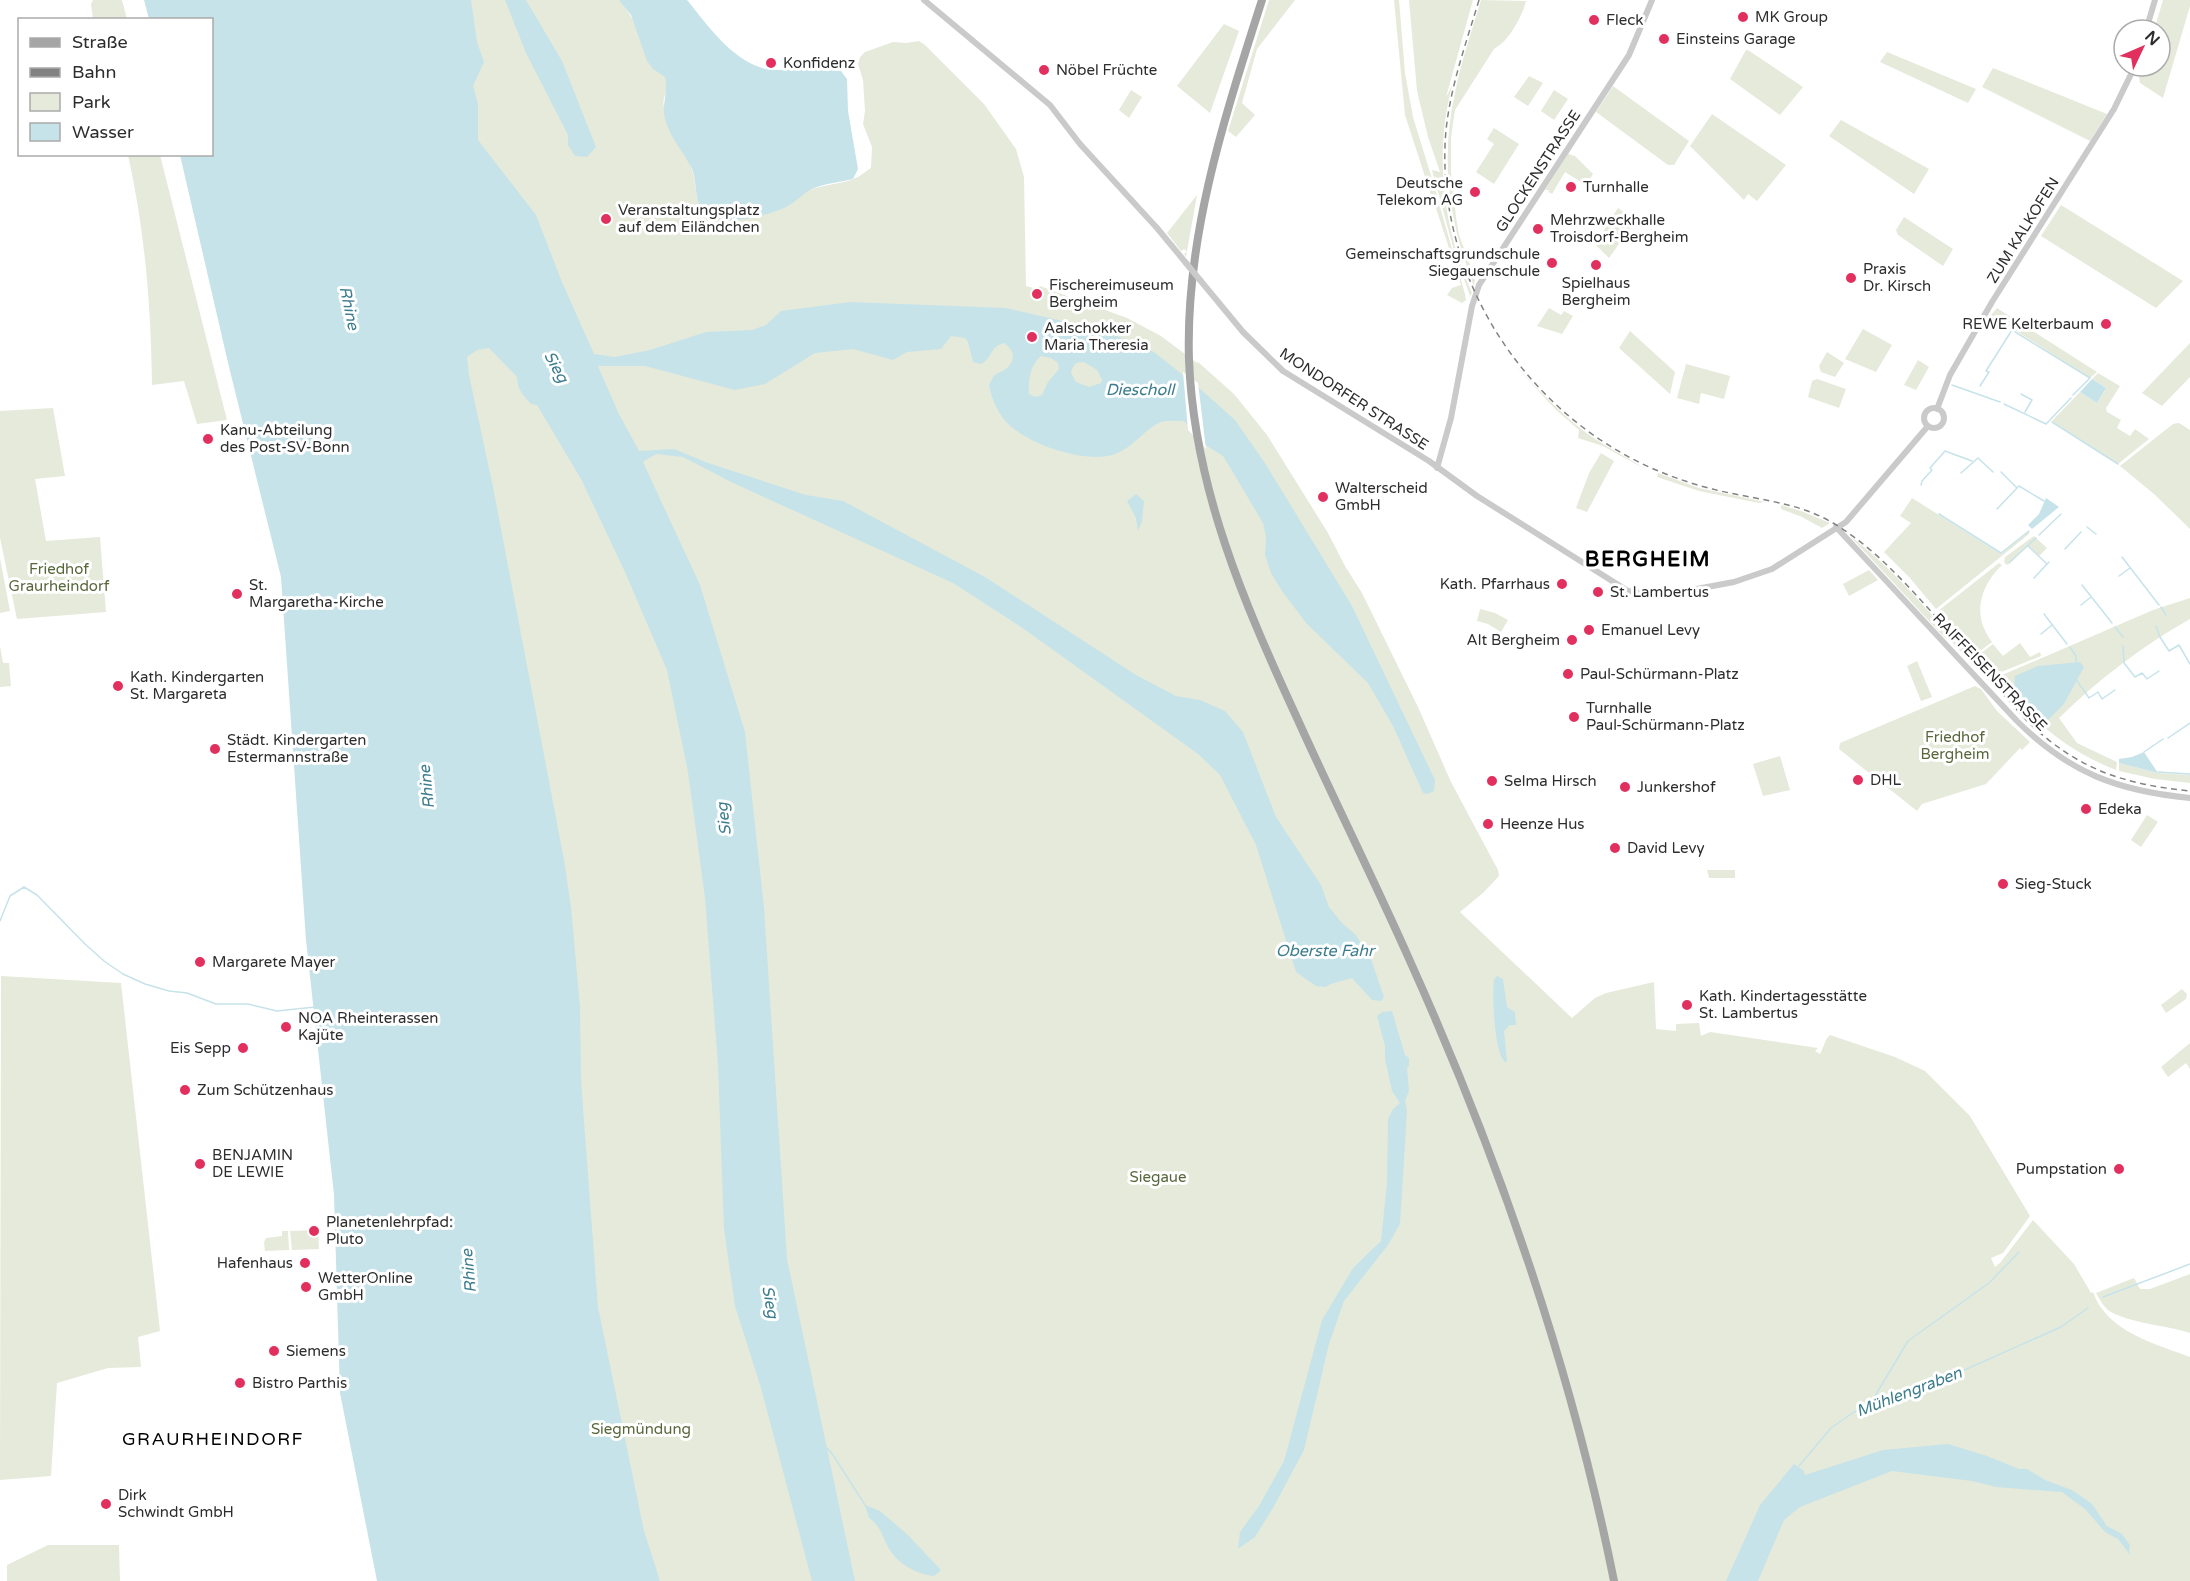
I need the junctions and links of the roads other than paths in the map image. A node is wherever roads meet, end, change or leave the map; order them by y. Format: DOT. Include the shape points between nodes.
graph roads {
  1 [pos="924,0"];
  2 [pos="1262,0"];
  3 [pos="1652,0"];
  4 [pos="2155,0"];
  5 [pos="2150,18"];
  6 [pos="2129,78"];
  7 [pos="1937,409"];
  8 [pos="1928,426"];
  9 [pos="1437,468"];
  10 [pos="1836,527"];
  11 [pos="2190,798"];
  12 [pos="1614,1581"];
  1 -- 9 [label="street, MONDORFER STRASSE, bridge" via="1050,105 1243,332 1283,371"];
  2 -- 12 [label="main road" via="1207,193 1194,271 1190,360 1200,454 1240,591 1412,965 1498,1175 1570,1393"];
  3 -- 9 [label="street, GLOCKENSTRASSE" via="1629,55 1479,285"];
  4 -- 5 [label="street"];
  6 -- 7 [label="street, ZUM KALKOFEN" via="2114,110 1992,302 1953,371"];
  7 -- 8 [label="street" via="1925,414"];
  7 -- 8 [label="street" via="1942,413 1943,423 1934,428"];
  8 -- 10 [label="street" via="1846,522"];
  9 -- 10 [label="street, MONDORFER STRASSE" via="1628,591 1659,596 1750,578 1772,569"];
  10 -- 11 [label="street, RAIFFEISENSTRASSE" via="2038,740 2066,761 2111,784"];
}
